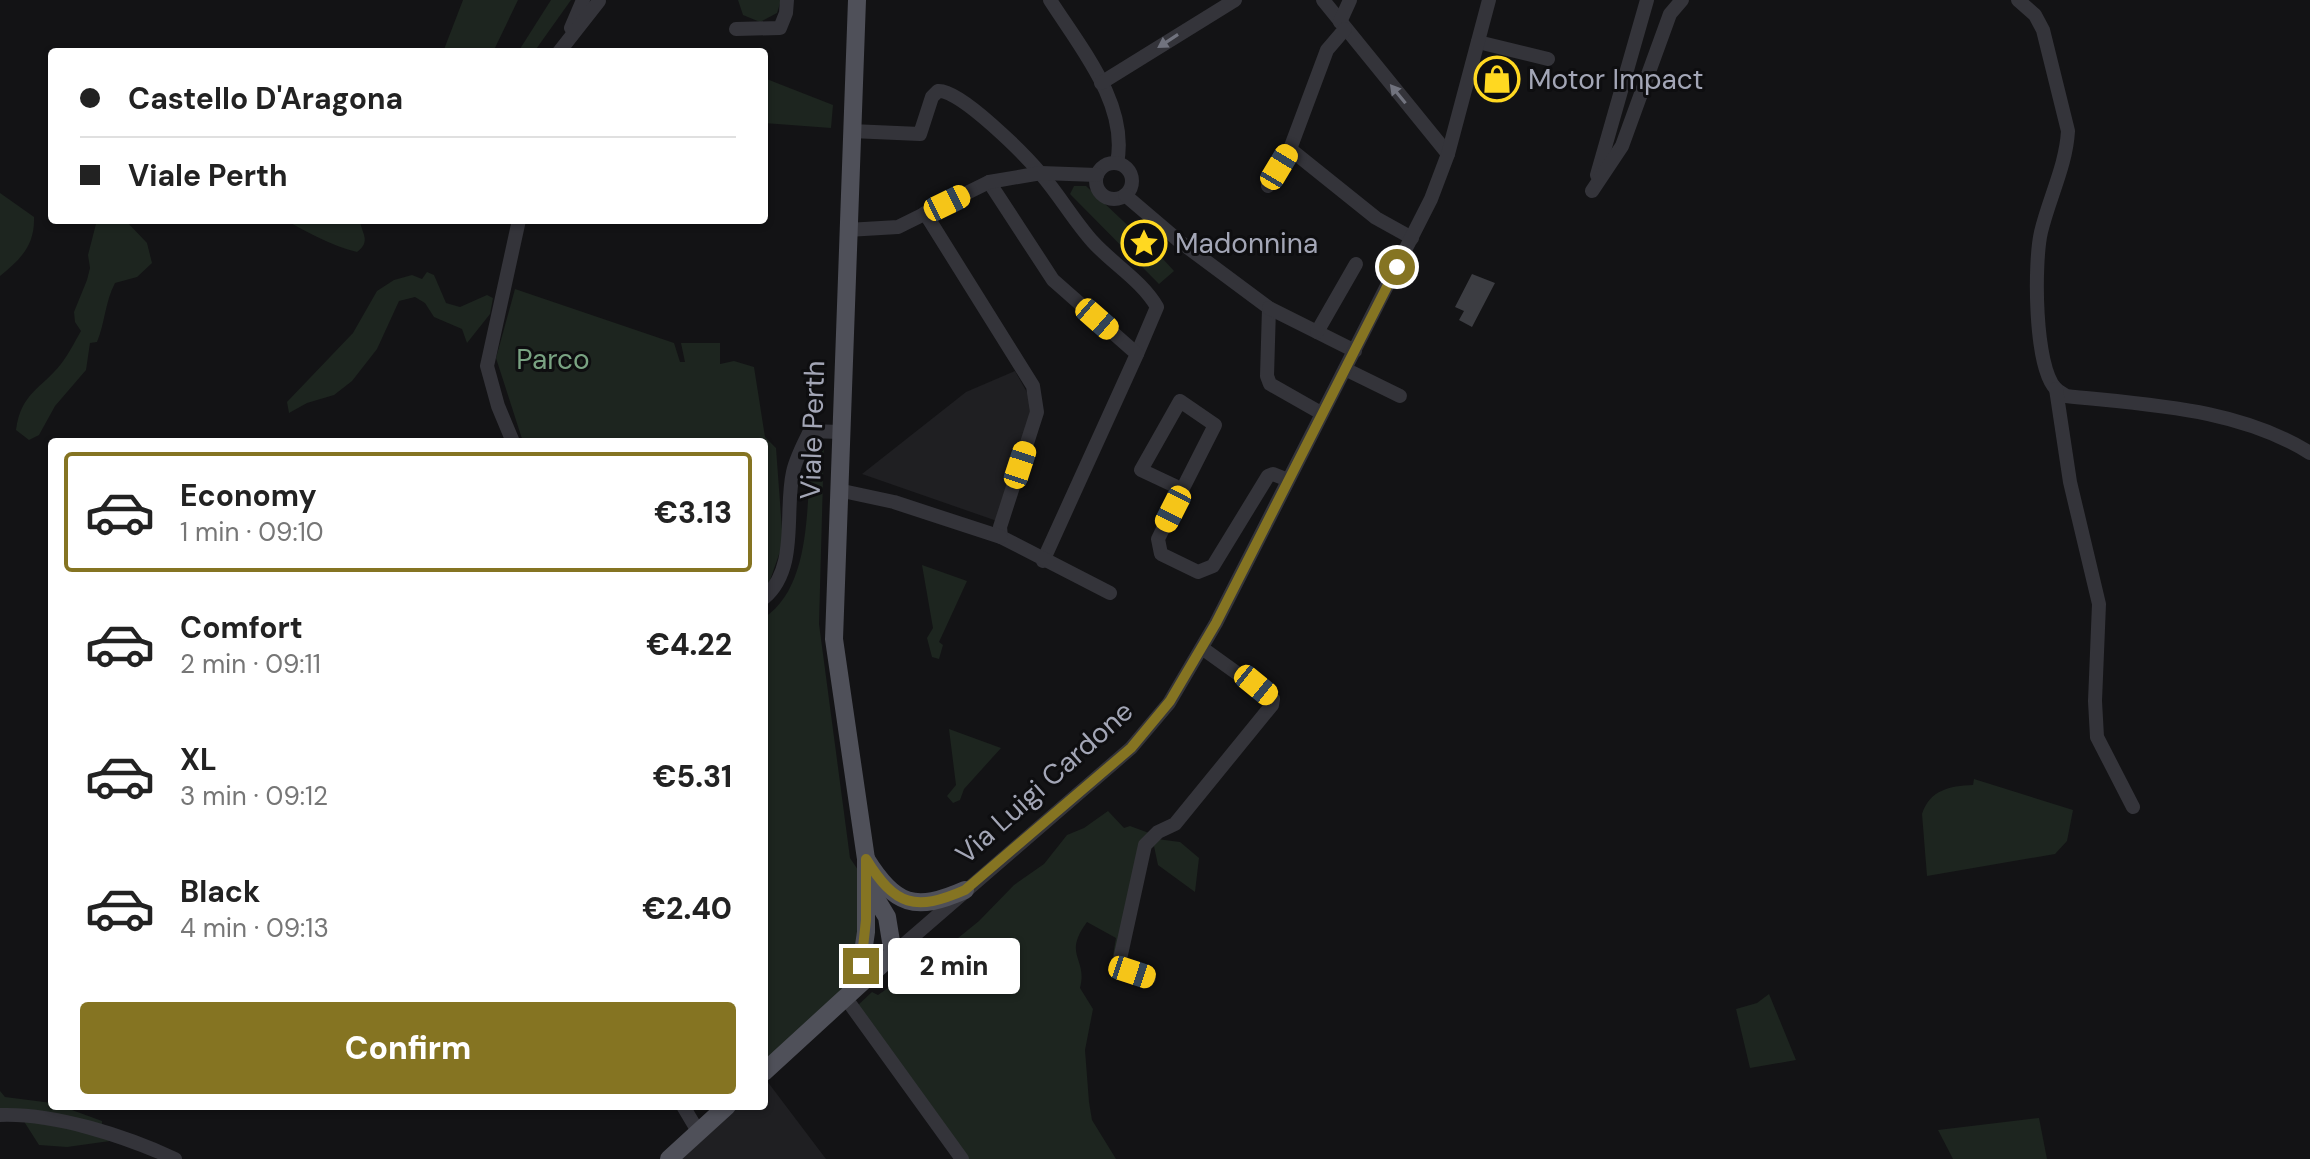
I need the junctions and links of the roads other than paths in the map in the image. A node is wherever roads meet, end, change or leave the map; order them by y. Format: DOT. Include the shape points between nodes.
graph roads {
  1 [pos="593,0"];
  2 [pos="787,0"];
  3 [pos="857,0"];
  4 [pos="1050,0"];
  5 [pos="1235,0"];
  6 [pos="1323,0"];
  7 [pos="1350,0"];
  8 [pos="1489,0"];
  9 [pos="1647,0"];
  10 [pos="1682,0"];
  11 [pos="2018,0"];
  12 [pos="1342,26"];
  13 [pos="736,29"];
  14 [pos="1478,42"];
  15 [pos="562,48"];
  16 [pos="1548,59"];
  17 [pos="1101,83"];
  18 [pos="851,131"];
  19 [pos="1290,149"];
  20 [pos="1448,154"];
  21 [pos="1117,163"];
  22 [pos="1041,173"];
  23 [pos="1097,175"];
  24 [pos="989,182"];
  25 [pos="1268,186"];
  26 [pos="1125,195"];
  27 [pos="925,213"];
  28 [pos="518,224"];
  29 [pos="847,230"];
  30 [pos="1412,238"];
  31 [pos="1356,264"];
  32 [pos="1269,308"];
  33 [pos="1317,332"];
  34 [pos="1355,351"];
  35 [pos="1137,354"];
  36 [pos="1345,369"];
  37 [pos="2056,389"];
  38 [pos="1400,396"];
  39 [pos="1321,413"];
  40 [pos="840,432"];
  41 [pos="511,438"];
  42 [pos="2310,453"];
  43 [pos="1288,480"];
  44 [pos="838,490"];
  45 [pos="1179,496"];
  46 [pos="1001,537"];
  47 [pos="1043,561"];
  48 [pos="1110,593"];
  49 [pos="768,595"];
  50 [pos="1202,648"];
  51 [pos="2133,807"];
  52 [pos="866,859"];
  53 [pos="866,882"];
  54 [pos="965,890"];
  55 [pos="866,920"];
  56 [pos="893,954"];
  57 [pos="1149,978"];
  58 [pos="848,994"];
  59 [pos="768,1068"];
  60 [pos="685,1110"];
  61 [pos="723,1110"];
  62 [pos="0,1115"];
  63 [pos="699,1133"];
  64 [pos="175,1159"];
  65 [pos="669,1159"];
  66 [pos="962,1159"];
  1 -- 15 [label="street"];
  2 -- 13 [label="street" via="780,28"];
  3 -- 18 [label="main road, Viale Perth"];
  4 -- 17 [label="street"];
  5 -- 17 [label="street, one-way"];
  6 -- 12 [label="street"];
  7 -- 12 [label="street"];
  8 -- 14 [label="street, Via Luigi Cardone"];
  9 -- 10 [label="street" via="1592,191 1622,146 1670,14"];
  11 -- 37 [label="street" via="2043,30 2068,131 2036,271 2042,347"];
  12 -- 19 [label="street" via="1327,50"];
  20 -- 12 [label="street, one-way"];
  14 -- 16 [label="street"];
  14 -- 20 [label="street, Via Luigi Cardone"];
  17 -- 21 [label="street" via="1121,135"];
  18 -- 22 [label="street" via="920,134 934,94 943,90 992,126"];
  18 -- 29 [label="main road, Viale Perth"];
  19 -- 25 [label="street"];
  19 -- 30 [label="street" via="1376,218"];
  20 -- 30 [label="street, Via Luigi Cardone"];
  21 -- 23 [label="street"];
  21 -- 26 [label="street" via="1131,174"];
  22 -- 23 [label="street"];
  22 -- 24 [label="street"];
  22 -- 35 [label="street" via="1077,224 1157,307"];
  23 -- 26 [label="street" via="1104,196"];
  24 -- 27 [label="street"];
  24 -- 35 [label="street" via="1053,280"];
  26 -- 32 [label="street"];
  27 -- 29 [label="street" via="898,227"];
  27 -- 46 [label="street" via="1037,399"];
  28 -- 41 [label="street" via="487,354 489,381"];
  29 -- 40 [label="main road, Viale Perth"];
  30 -- 34 [label="street, Via Luigi Cardone"];
  31 -- 33 [label="street"];
  32 -- 33 [label="street"];
  32 -- 39 [label="street" via="1270,384"];
  33 -- 34 [label="street"];
  34 -- 36 [label="street, Via Luigi Cardone"];
  35 -- 47 [label="street"];
  36 -- 38 [label="street"];
  36 -- 39 [label="street, Via Luigi Cardone"];
  37 -- 42 [label="street" via="2066,396 2232,419"];
  37 -- 51 [label="street" via="2070,482 2099,604 2097,737"];
  39 -- 43 [label="street, Via Luigi Cardone"];
  40 -- 44 [label="main road, Viale Perth"];
  40 -- 49 [label="street" via="810,431 804,443 793,471 788,542 776,588"];
  43 -- 45 [label="street" via="1268,476 1218,562 1198,572 1158,548"];
  43 -- 50 [label="street, Via Luigi Cardone"];
  44 -- 46 [label="street"];
  44 -- 52 [label="main road, Viale Perth" via="834,639"];
  45 -- 45 [label="street" via="1175,486 1141,470 1180,401 1215,425"];
  46 -- 47 [label="street"];
  47 -- 48 [label="street"];
  50 -- 54 [label="street, Via Luigi Cardone" via="1169,703 1131,748"];
  50 -- 57 [label="street" via="1273,699 1175,824 1145,845 1120,959 1122,966"];
  52 -- 53 [label="main road, Viale Perth"];
  52 -- 54 [label="main road" via="882,885 919,904"];
  53 -- 55 [label="main road, Viale Perth"];
  53 -- 56 [label="main road" via="887,917"];
  54 -- 56 [label="street, Via Luigi Cardone"];
  55 -- 56 [label="main road" via="882,948"];
  55 -- 58 [label="main road, Viale Perth" via="861,966"];
  56 -- 58 [label="main road, Via Luigi Cardone"];
  58 -- 59 [label="main road, Via Luigi Cardone"];
  58 -- 66 [label="street"];
  60 -- 63 [label="street"];
  61 -- 63 [label="main road"];
  62 -- 64 [label="street" via="87,1127"];
  63 -- 65 [label="main road"];
}
